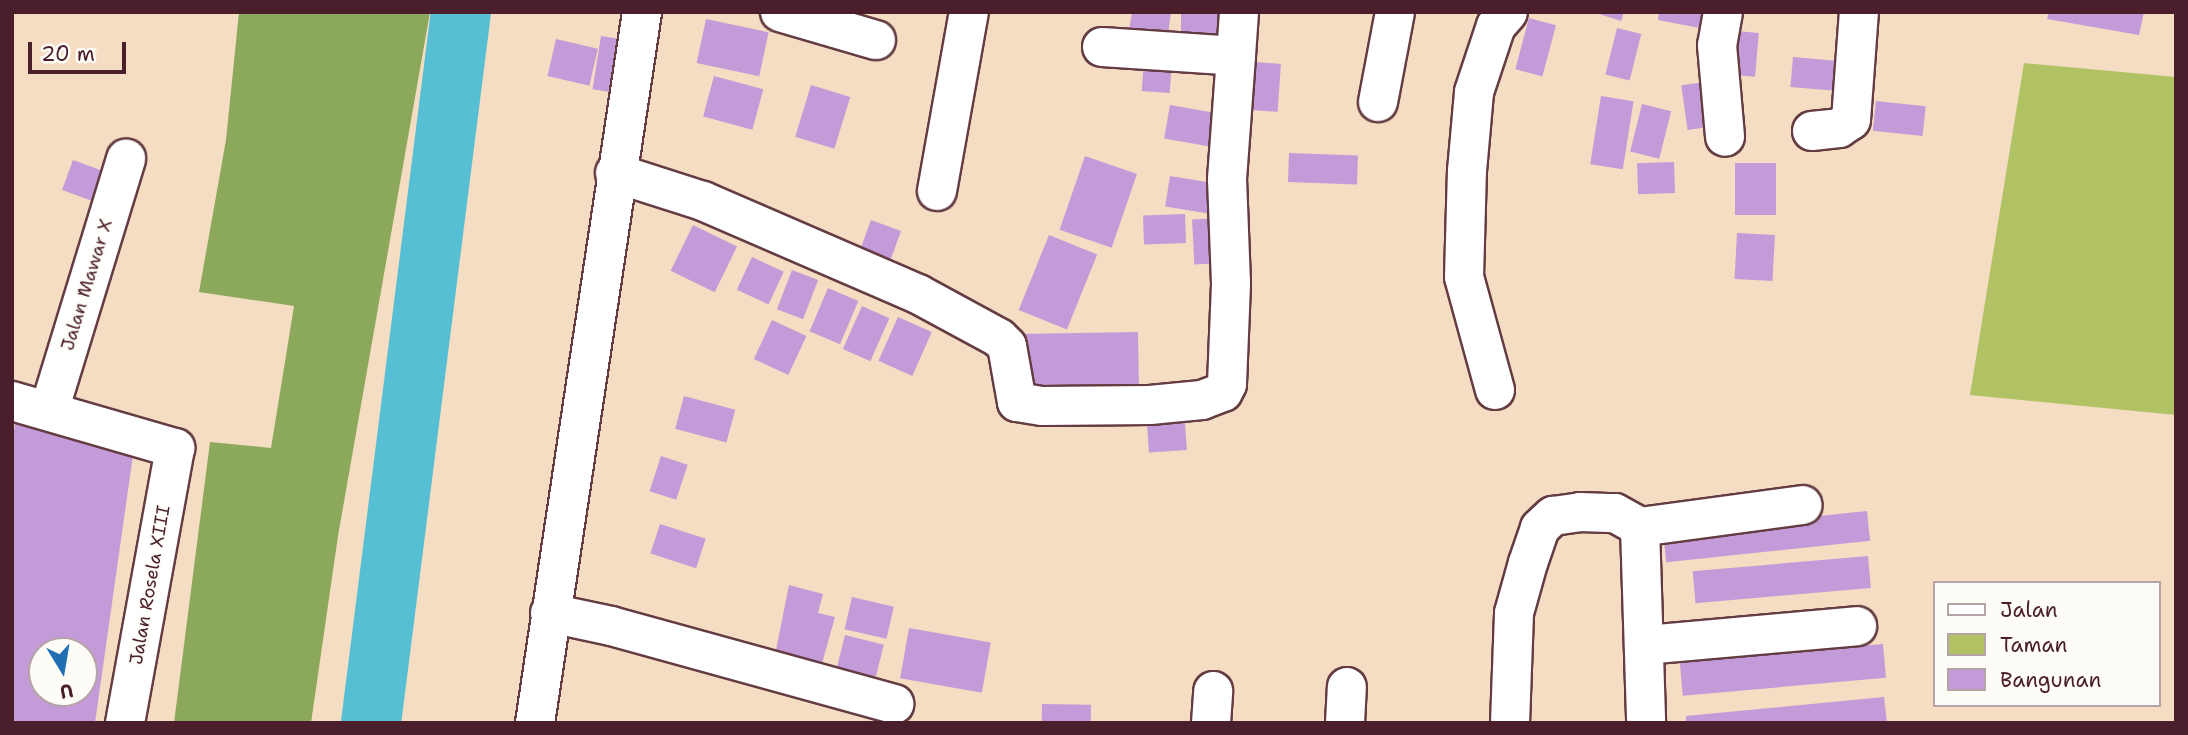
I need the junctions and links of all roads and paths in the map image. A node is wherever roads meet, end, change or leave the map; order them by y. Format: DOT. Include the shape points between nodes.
graph roads {
  1 [pos="642,12"];
  2 [pos="780,12"];
  3 [pos="969,12"];
  4 [pos="1239,12"];
  5 [pos="1395,12"];
  6 [pos="1508,12"];
  7 [pos="1723,12"];
  8 [pos="1859,12"];
  9 [pos="876,40"];
  10 [pos="1102,47"];
  11 [pos="1236,56"];
  12 [pos="1378,102"];
  13 [pos="1812,131"];
  14 [pos="1725,137"];
  15 [pos="125,159"];
  16 [pos="615,173"];
  17 [pos="937,191"];
  18 [pos="1495,390"];
  19 [pos="12,401"];
  20 [pos="49,411"];
  21 [pos="1803,505"];
  22 [pos="1640,527"];
  23 [pos="550,613"];
  24 [pos="1857,626"];
  25 [pos="1646,645"];
  26 [pos="869,707"];
  27 [pos="125,723"];
  28 [pos="535,723"];
  29 [pos="1510,723"];
  30 [pos="1646,723"];
  1 -- 16 [label="street"];
  2 -- 9 [label="street"];
  3 -- 17 [label="street"];
  4 -- 11 [label="street"];
  5 -- 12 [label="street"];
  6 -- 18 [label="street" via="1496,26 1474,92 1467,185 1464,277"];
  7 -- 14 [label="street" via="1717,45"];
  8 -- 13 [label="street" via="1851,120 1839,128"];
  10 -- 11 [label="street"];
  11 -- 16 [label="street" via="1227,179 1231,283 1227,384 1213,398 1150,405 1017,402 1007,346 999,338 918,294 686,196"];
  15 -- 20 [label="street, Jalan Mawar X"];
  16 -- 23 [label="street"];
  19 -- 20 [label="street"];
  20 -- 27 [label="street, Jalan Rosela XIII" via="175,448"];
  21 -- 22 [label="street"];
  22 -- 25 [label="street"];
  22 -- 29 [label="street" via="1615,513 1580,512 1553,516 1540,528 1514,613"];
  23 -- 26 [label="street" via="600,624"];
  23 -- 28 [label="street"];
  24 -- 25 [label="street"];
  25 -- 30 [label="street"];
}
